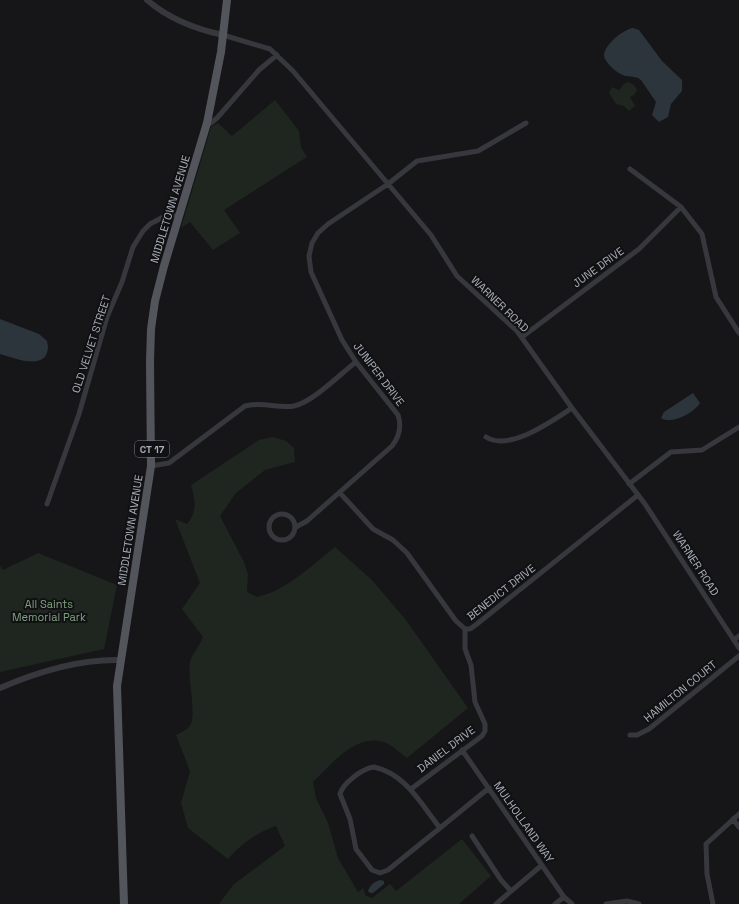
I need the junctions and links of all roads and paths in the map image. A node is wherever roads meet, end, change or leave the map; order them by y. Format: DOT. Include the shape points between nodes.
graph roads {
  1 [pos="147,0"];
  2 [pos="227,0"];
  3 [pos="223,35"];
  4 [pos="277,55"];
  5 [pos="207,123"];
  6 [pos="526,123"];
  7 [pos="630,170"];
  8 [pos="388,184"];
  9 [pos="681,207"];
  10 [pos="180,215"];
  11 [pos="739,333"];
  12 [pos="522,337"];
  13 [pos="356,362"];
  14 [pos="572,408"];
  15 [pos="739,427"];
  16 [pos="486,437"];
  17 [pos="151,466"];
  18 [pos="629,484"];
  19 [pos="340,492"];
  20 [pos="638,495"];
  21 [pos="47,504"];
  22 [pos="296,526"];
  23 [pos="465,629"];
  24 [pos="739,636"];
  25 [pos="734,640"];
  26 [pos="739,648"];
  27 [pos="739,656"];
  28 [pos="120,660"];
  29 [pos="0,688"];
  30 [pos="630,735"];
  31 [pos="462,750"];
  32 [pos="411,788"];
  33 [pos="488,788"];
  34 [pos="739,814"];
  35 [pos="733,819"];
  36 [pos="739,827"];
  37 [pos="440,828"];
  38 [pos="472,836"];
  39 [pos="542,865"];
  40 [pos="511,891"];
  41 [pos="564,897"];
  42 [pos="124,904"];
  43 [pos="496,904"];
  44 [pos="555,904"];
  45 [pos="572,904"];
  46 [pos="606,904"];
  47 [pos="639,904"];
  48 [pos="713,904"];
  1 -- 3 [label="street" via="185,25"];
  2 -- 3 [label="main road, MIDDLETOWN AVENUE / CT 17"];
  3 -- 4 [label="street, WARNER ROAD" via="263,45"];
  3 -- 5 [label="main road, MIDDLETOWN AVENUE / CT 17"];
  4 -- 5 [label="street" via="259,70 214,121"];
  4 -- 8 [label="street, WARNER ROAD"];
  5 -- 10 [label="main road, MIDDLETOWN AVENUE / CT 17"];
  6 -- 8 [label="street, JUNIPER DRIVE" via="478,151 418,161"];
  7 -- 9 [label="street"];
  8 -- 12 [label="street, WARNER ROAD" via="431,235 457,276"];
  8 -- 13 [label="street, JUNIPER DRIVE" via="323,228 310,249 311,272 342,340"];
  9 -- 11 [label="street" via="702,234 716,297"];
  9 -- 12 [label="street, JUNE DRIVE" via="639,249"];
  10 -- 17 [label="main road, MIDDLETOWN AVENUE / CT 17" via="159,286 151,329"];
  10 -- 21 [label="street, OLD VELVET STREET" via="168,215 150,224 133,247 107,317 79,414"];
  12 -- 14 [label="street, WARNER ROAD"];
  13 -- 17 [label="street" via="303,402 285,406 256,403 245,406 169,463"];
  13 -- 19 [label="street, JUNIPER DRIVE" via="398,415 400,430 392,446"];
  14 -- 16 [label="street" via="530,434 498,441"];
  14 -- 18 [label="street, WARNER ROAD"];
  15 -- 18 [label="street" via="702,450 671,452"];
  17 -- 28 [label="main road, MIDDLETOWN AVENUE / CT 17"];
  18 -- 20 [label="street, WARNER ROAD"];
  19 -- 22 [label="street, JUNIPER DRIVE" via="307,521"];
  19 -- 23 [label="street, BENEDICT DRIVE" via="373,529 393,540 406,553 456,621"];
  20 -- 23 [label="street, BENEDICT DRIVE" via="477,624"];
  20 -- 25 [label="street, WARNER ROAD"];
  22 -- 22 [label="street, JUNIPER DRIVE" via="291,536 284,539 279,539 271,533 269,526 273,519 284,515 294,521"];
  23 -- 31 [label="street, DANIEL DRIVE" via="465,649 471,665 475,702 486,727 482,736"];
  24 -- 25 [label="street"];
  25 -- 26 [label="street, WARNER ROAD"];
  27 -- 30 [label="street, HAMILTON COURT" via="649,729 637,735"];
  28 -- 29 [label="street" via="56,669"];
  28 -- 42 [label="main road, MIDDLETOWN AVENUE / CT 17" via="117,706"];
  31 -- 32 [label="street, DANIEL DRIVE"];
  31 -- 33 [label="street, MULHOLLAND WAY"];
  32 -- 37 [label="street"];
  32 -- 37 [label="street" via="374,767 363,771 344,787 341,798 350,819 358,853 374,871 383,872"];
  33 -- 37 [label="street"];
  33 -- 39 [label="street, MULHOLLAND WAY"];
  34 -- 35 [label="street"];
  35 -- 36 [label="street"];
  35 -- 48 [label="street" via="706,844 707,874"];
  38 -- 40 [label="street"];
  39 -- 40 [label="street"];
  39 -- 41 [label="street, MULHOLLAND WAY"];
  40 -- 43 [label="street"];
  41 -- 44 [label="street"];
  41 -- 45 [label="street, MULHOLLAND WAY"];
  46 -- 47 [label="street" via="627,901"];
}
